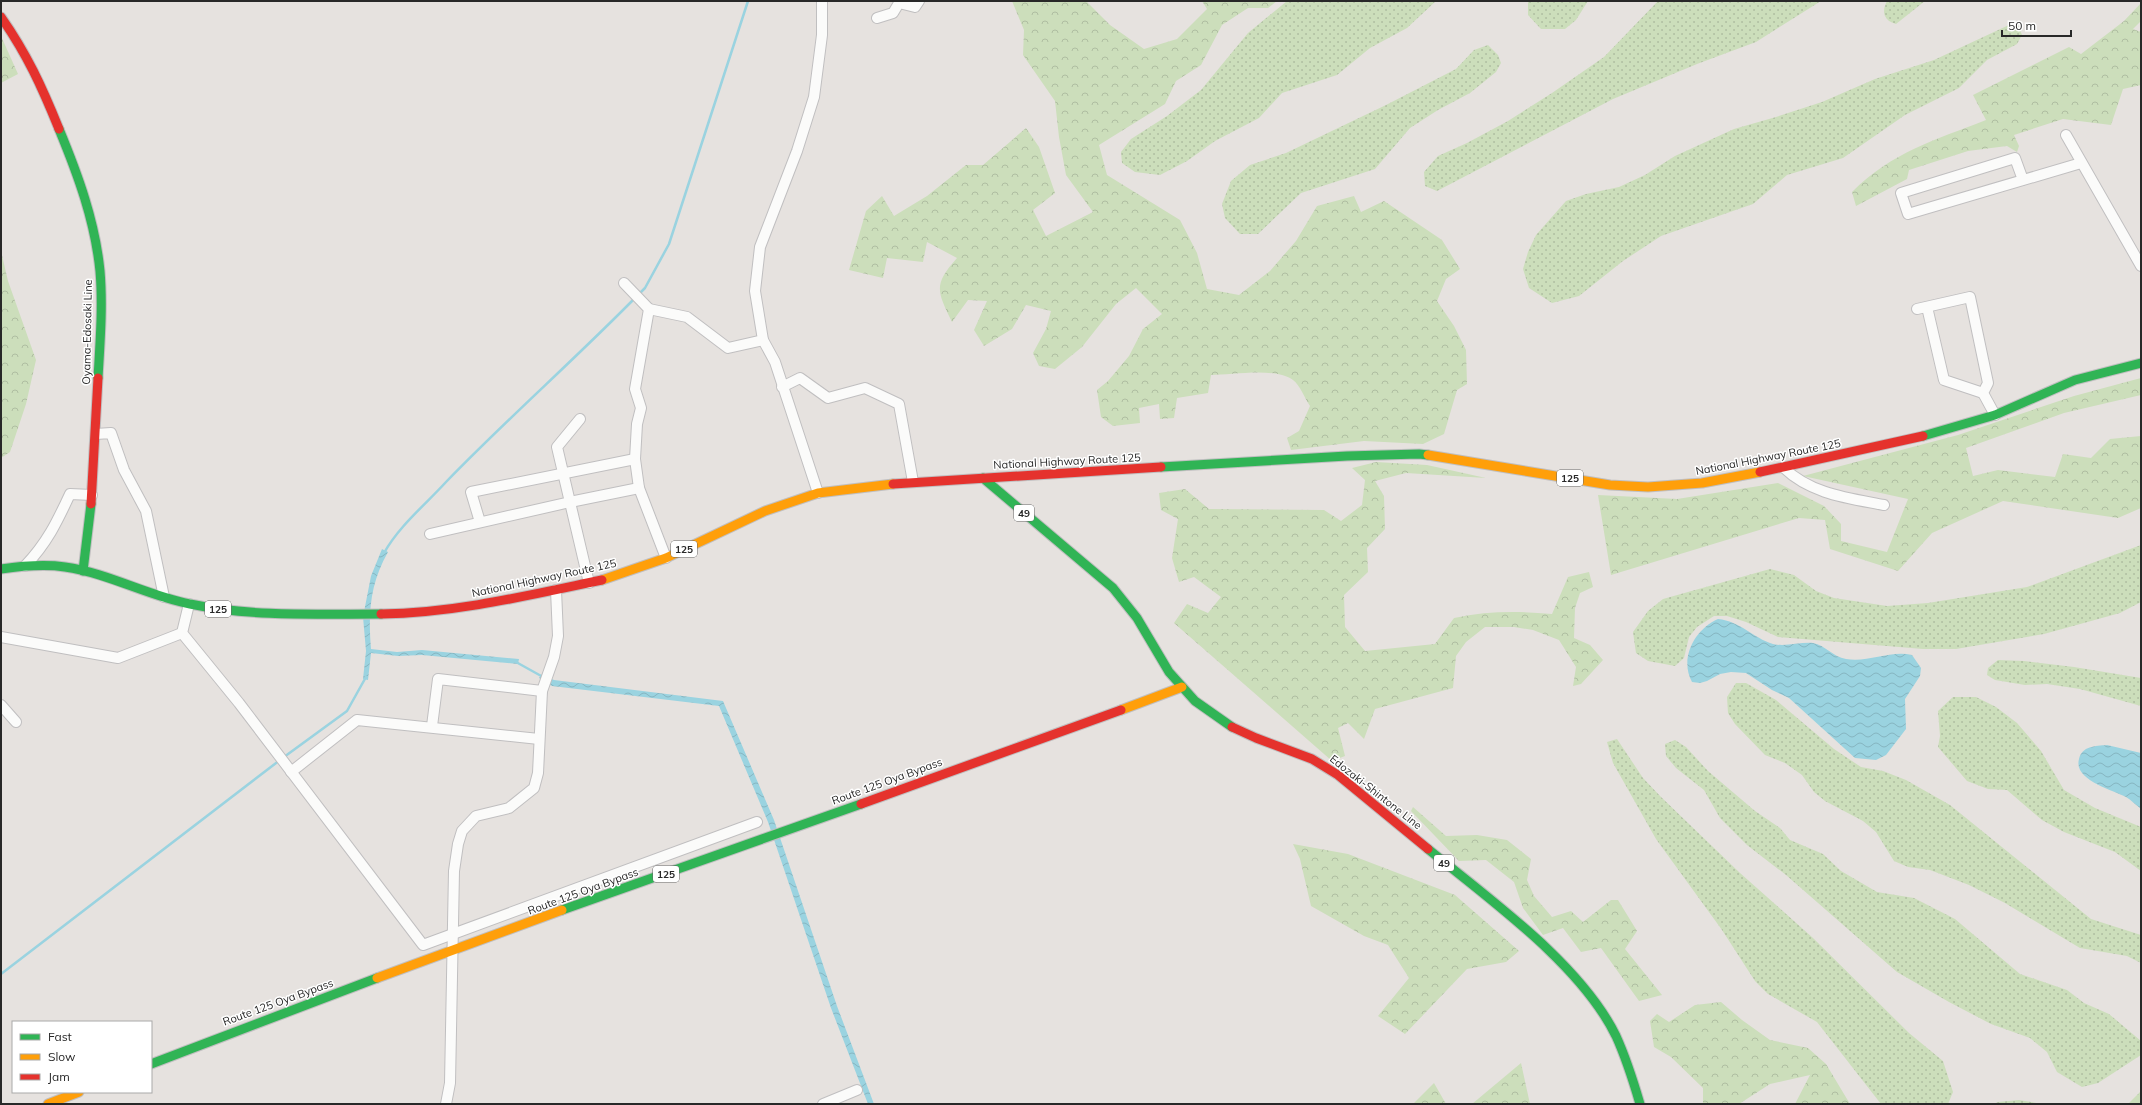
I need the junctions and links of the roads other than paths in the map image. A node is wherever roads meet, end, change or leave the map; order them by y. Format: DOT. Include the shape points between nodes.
graph roads {
  1 [pos="822,1"];
  2 [pos="919,1"];
  3 [pos="1,17"];
  4 [pos="877,18"];
  5 [pos="2066,135"];
  6 [pos="2081,163"];
  7 [pos="2023,180"];
  8 [pos="2141,266"];
  9 [pos="624,283"];
  10 [pos="1927,307"];
  11 [pos="649,309"];
  12 [pos="1917,309"];
  13 [pos="763,340"];
  14 [pos="2141,354"];
  15 [pos="2141,363"];
  16 [pos="2124,366"];
  17 [pos="782,386"];
  18 [pos="1983,393"];
  19 [pos="1995,415"];
  20 [pos="580,419"];
  21 [pos="96,434"];
  22 [pos="634,459"];
  23 [pos="1784,468"];
  24 [pos="564,473"];
  25 [pos="983,478"];
  26 [pos="913,482"];
  27 [pos="639,488"];
  28 [pos="818,493"];
  29 [pos="92,494"];
  30 [pos="570,502"];
  31 [pos="1884,505"];
  32 [pos="480,522"];
  33 [pos="430,534"];
  34 [pos="666,558"];
  35 [pos="25,566"];
  36 [pos="1,569"];
  37 [pos="83,571"];
  38 [pos="589,583"];
  39 [pos="556,590"];
  40 [pos="164,597"];
  41 [pos="189,604"];
  42 [pos="182,632"];
  43 [pos="1,637"];
  44 [pos="1182,687"];
  45 [pos="542,691"];
  46 [pos="1,705"];
  47 [pos="16,722"];
  48 [pos="432,726"];
  49 [pos="539,738"];
  50 [pos="289,769"];
  51 [pos="757,822"];
  52 [pos="454,933"];
  53 [pos="453,950"];
  54 [pos="152,1064"];
  55 [pos="857,1090"];
  56 [pos="76,1093"];
  57 [pos="48,1104"];
  58 [pos="446,1104"];
  59 [pos="823,1104"];
  60 [pos="1640,1104"];
  1 -- 13 [label="street" via="822,35 814,97 797,151 760,247 755,291"];
  2 -- 4 [label="street" via="915,7 898,3 893,13"];
  3 -- 21 [label="main road, Oyama-Edosaki Line" via="21,45 39,80 76,169 89,209 99,265 101,300"];
  5 -- 6 [label="street"];
  6 -- 7 [label="street"];
  6 -- 8 [label="street"];
  7 -- 7 [label="street" via="1908,214 1901,193 2015,158"];
  9 -- 11 [label="street"];
  10 -- 12 [label="street"];
  10 -- 18 [label="street" via="1944,380"];
  10 -- 18 [label="street" via="1970,297 1988,383"];
  11 -- 13 [label="street" via="687,316 728,348"];
  11 -- 22 [label="street" via="635,389 641,408"];
  13 -- 17 [label="street" via="775,362"];
  14 -- 16 [label="main road"];
  15 -- 16 [label="main road, National Highway Route 125 / 125"];
  16 -- 19 [label="main road, National Highway Route 125 / 125" via="2075,380"];
  17 -- 26 [label="street" via="800,378 828,398 865,388 899,404"];
  17 -- 28 [label="street"];
  18 -- 19 [label="street"];
  19 -- 23 [label="main road, National Highway Route 125 / 125" via="1940,432"];
  20 -- 24 [label="street" via="557,447"];
  21 -- 29 [label="main road, Oyama-Edosaki Line"];
  21 -- 40 [label="street" via="111,433 124,470 146,511"];
  22 -- 24 [label="street"];
  22 -- 27 [label="street"];
  23 -- 25 [label="main road, National Highway Route 125 / 125" via="1702,483 1648,487 1610,485 1419,454"];
  23 -- 31 [label="street" via="1811,487 1835,495"];
  24 -- 30 [label="street"];
  24 -- 32 [label="street" via="472,492"];
  25 -- 26 [label="main road, National Highway Route 125 / 125"];
  25 -- 44 [label="main road, Edozaki-Shintone Line / 49" via="1113,588 1137,618 1169,672"];
  26 -- 28 [label="main road, National Highway Route 125 / 125"];
  27 -- 30 [label="street"];
  27 -- 34 [label="street"];
  28 -- 34 [label="main road, National Highway Route 125 / 125" via="765,511"];
  29 -- 35 [label="street" via="70,494 45,543"];
  29 -- 37 [label="main road, Oyama-Edosaki Line"];
  30 -- 32 [label="street"];
  30 -- 38 [label="street"];
  32 -- 33 [label="street"];
  34 -- 38 [label="main road, National Highway Route 125 / 125"];
  35 -- 36 [label="main road, National Highway Route 125 / 125"];
  35 -- 37 [label="main road, National Highway Route 125 / 125" via="57,566"];
  37 -- 40 [label="main road, National Highway Route 125 / 125"];
  38 -- 39 [label="main road, National Highway Route 125 / 125"];
  39 -- 41 [label="main road, National Highway Route 125 / 125" via="452,610 383,614 249,613"];
  39 -- 45 [label="street" via="558,636 554,657"];
  40 -- 41 [label="main road, National Highway Route 125 / 125"];
  41 -- 42 [label="street"];
  42 -- 43 [label="street" via="118,658"];
  42 -- 50 [label="street"];
  44 -- 53 [label="main road, Route 125 Oya Bypass / 125"];
  44 -- 60 [label="main road, Edozaki-Shintone Line / 49" via="1194,701 1227,724 1312,759 1338,775 1540,943 1576,976 1612,1026 1630,1065"];
  45 -- 48 [label="street" via="438,679"];
  45 -- 49 [label="street"];
  46 -- 47 [label="street"];
  48 -- 49 [label="street"];
  48 -- 50 [label="street" via="356,720"];
  49 -- 52 [label="street" via="538,773 534,788 509,808 476,816 462,831 454,871"];
  50 -- 52 [label="street" via="423,945"];
  51 -- 52 [label="street"];
  52 -- 53 [label="street"];
  53 -- 54 [label="main road, Route 125 Oya Bypass / 125"];
  53 -- 58 [label="street" via="450,1083"];
  55 -- 59 [label="street"];
  56 -- 57 [label="main road"];
}
